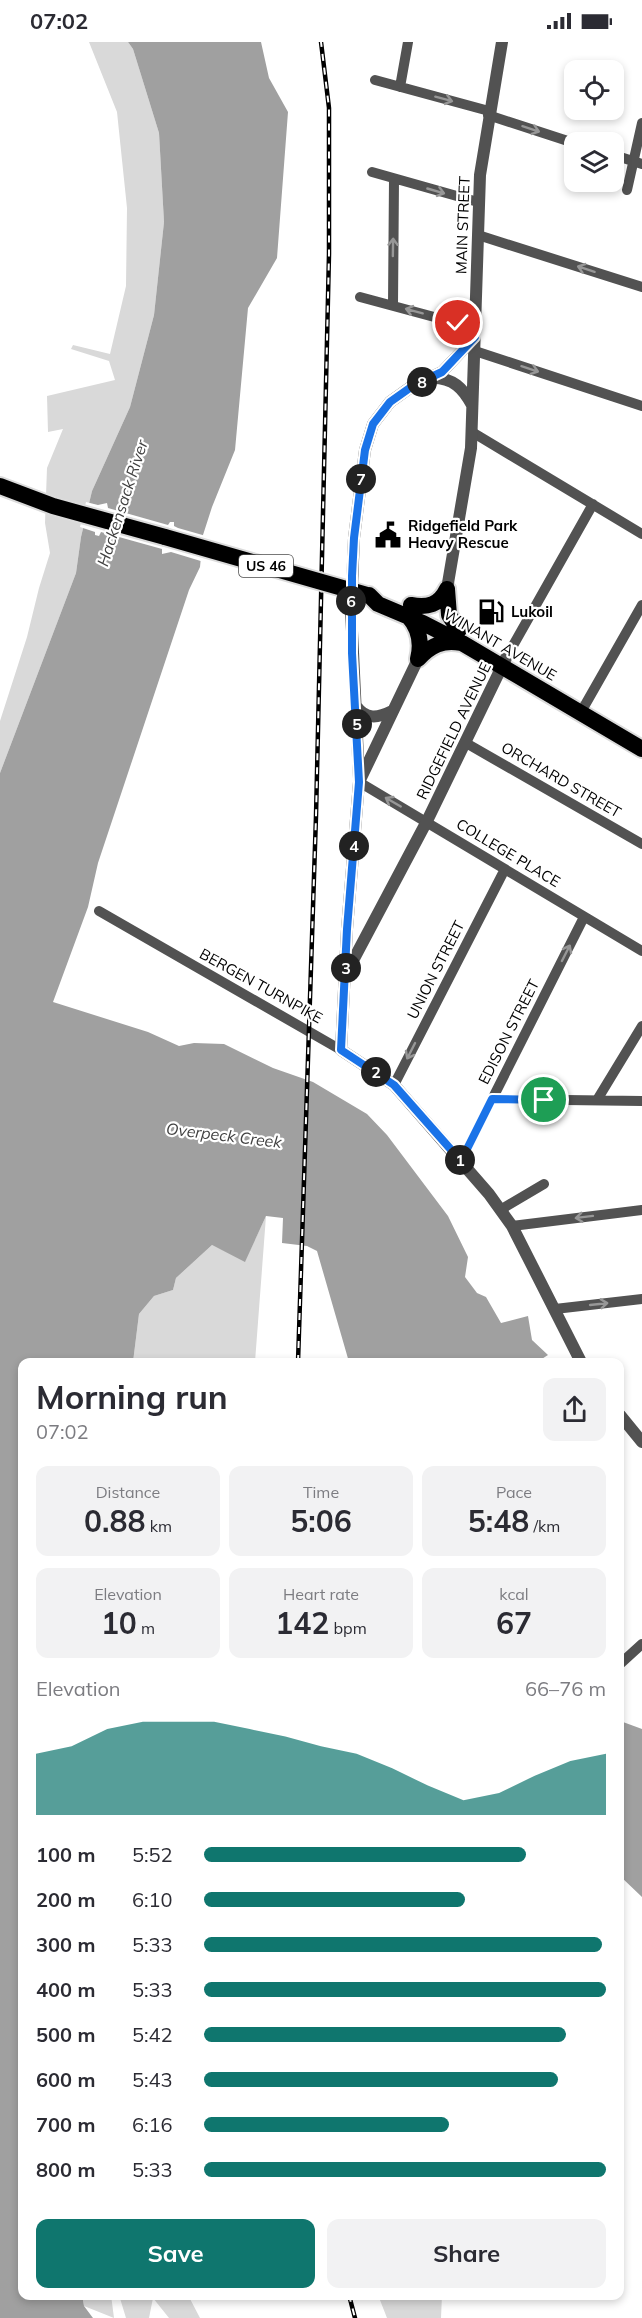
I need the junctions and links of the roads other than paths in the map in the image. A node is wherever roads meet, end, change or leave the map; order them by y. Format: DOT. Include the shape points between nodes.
graph roads {
  1 [pos="408,42"];
  2 [pos="502,42"];
  3 [pos="375,80"];
  4 [pos="400,87"];
  5 [pos="489,113"];
  6 [pos="642,123"];
  7 [pos="564,139"];
  8 [pos="638,163"];
  9 [pos="372,172"];
  10 [pos="394,179"];
  11 [pos="627,190"];
  12 [pos="478,202"];
  13 [pos="478,235"];
  14 [pos="642,287"];
  15 [pos="360,297"];
  16 [pos="393,306"];
  17 [pos="475,333"];
  18 [pos="474,351"];
  19 [pos="432,378"];
  20 [pos="473,406"];
  21 [pos="642,406"];
  22 [pos="472,432"];
  23 [pos="0,486"];
  24 [pos="593,504"];
  25 [pos="642,534"];
  26 [pos="447,589"];
  27 [pos="642,605"];
  28 [pos="409,611"];
  29 [pos="461,637"];
  30 [pos="418,659"];
  31 [pos="504,662"];
  32 [pos="585,705"];
  33 [pos="356,706"];
  34 [pos="392,711"];
  35 [pos="642,738"];
  36 [pos="466,743"];
  37 [pos="642,749"];
  38 [pos="359,782"];
  39 [pos="427,821"];
  40 [pos="642,844"];
  41 [pos="505,869"];
  42 [pos="99,911"];
  43 [pos="584,917"];
  44 [pos="370,927"];
  45 [pos="347,929"];
  46 [pos="642,951"];
  47 [pos="346,974"];
  48 [pos="642,1026"];
  49 [pos="341,1050"];
  50 [pos="394,1085"];
  51 [pos="492,1099"];
  52 [pos="597,1100"];
  53 [pos="642,1101"];
  54 [pos="461,1161"];
  55 [pos="544,1184"];
  56 [pos="500,1210"];
  57 [pos="642,1210"];
  58 [pos="512,1226"];
  59 [pos="642,1299"];
  60 [pos="555,1309"];
  61 [pos="579,1358"];
  62 [pos="624,1420"];
  63 [pos="642,1442"];
  64 [pos="642,1644"];
  65 [pos="624,1660"];
  1 -- 4 [label="street"];
  2 -- 5 [label="street, MAIN STREET"];
  3 -- 4 [label="street"];
  4 -- 5 [label="street, one-way"];
  5 -- 7 [label="street, one-way"];
  5 -- 12 [label="street, MAIN STREET"];
  6 -- 8 [label="street"];
  8 -- 11 [label="street"];
  9 -- 10 [label="street"];
  10 -- 12 [label="street, one-way"];
  16 -- 10 [label="street, one-way"];
  12 -- 13 [label="street, MAIN STREET"];
  14 -- 13 [label="street, one-way"];
  13 -- 17 [label="street, MAIN STREET"];
  15 -- 16 [label="street"];
  17 -- 16 [label="street, one-way"];
  17 -- 18 [label="street, MAIN STREET"];
  17 -- 19 [label="street" via="450,366"];
  18 -- 20 [label="street, MAIN STREET"];
  18 -- 21 [label="street, one-way"];
  19 -- 20 [label="street" via="457,384"];
  19 -- 33 [label="street" via="390,402 373,424 365,450 352,576"];
  20 -- 22 [label="street, MAIN STREET"];
  22 -- 24 [label="street"];
  22 -- 26 [label="street, MAIN STREET"];
  23 -- 28 [label="highway, WINANT AVENUE / US 46, bridge" via="60,508 368,595 378,604"];
  24 -- 25 [label="street"];
  24 -- 31 [label="street, RIDGEFIELD AVENUE"];
  26 -- 28 [label="highway" via="433,605"];
  26 -- 29 [label="highway" via="450,615"];
  27 -- 32 [label="street"];
  28 -- 29 [label="highway, WINANT AVENUE / US 46"];
  28 -- 30 [label="highway" via="420,639"];
  29 -- 30 [label="highway" via="437,644"];
  29 -- 31 [label="highway, WINANT AVENUE / US 46"];
  30 -- 34 [label="street"];
  31 -- 32 [label="highway, WINANT AVENUE / US 46"];
  31 -- 36 [label="street, RIDGEFIELD AVENUE"];
  31 -- 37 [label="highway, WINANT AVENUE / US 46"];
  32 -- 35 [label="highway, WINANT AVENUE / US 46"];
  33 -- 34 [label="street" via="370,717"];
  33 -- 38 [label="street"];
  34 -- 38 [label="street"];
  36 -- 39 [label="street, RIDGEFIELD AVENUE"];
  36 -- 40 [label="street, ORCHARD STREET"];
  39 -- 38 [label="street, COLLEGE PLACE, one-way"];
  38 -- 45 [label="street"];
  39 -- 41 [label="street, COLLEGE PLACE"];
  39 -- 44 [label="street, RIDGEFIELD AVENUE"];
  41 -- 43 [label="street, COLLEGE PLACE"];
  41 -- 50 [label="street, UNION STREET, one-way"];
  42 -- 49 [label="street, BERGEN TURNPIKE"];
  43 -- 46 [label="street, COLLEGE PLACE"];
  51 -- 43 [label="street, EDISON STREET, one-way"];
  44 -- 45 [label="street"];
  44 -- 47 [label="street, RIDGEFIELD AVENUE"];
  45 -- 47 [label="street"];
  47 -- 49 [label="street"];
  48 -- 52 [label="street"];
  49 -- 50 [label="street, BERGEN TURNPIKE"];
  50 -- 54 [label="street, BERGEN TURNPIKE"];
  51 -- 52 [label="street"];
  51 -- 54 [label="street, EDISON STREET"];
  52 -- 53 [label="street"];
  54 -- 56 [label="street, BERGEN TURNPIKE"];
  55 -- 56 [label="street"];
  56 -- 58 [label="street, BERGEN TURNPIKE"];
  57 -- 58 [label="street, one-way"];
  58 -- 60 [label="street, BERGEN TURNPIKE"];
  60 -- 59 [label="street, one-way"];
  60 -- 61 [label="street, BERGEN TURNPIKE"];
  62 -- 63 [label="street"];
  64 -- 65 [label="street"];
}
